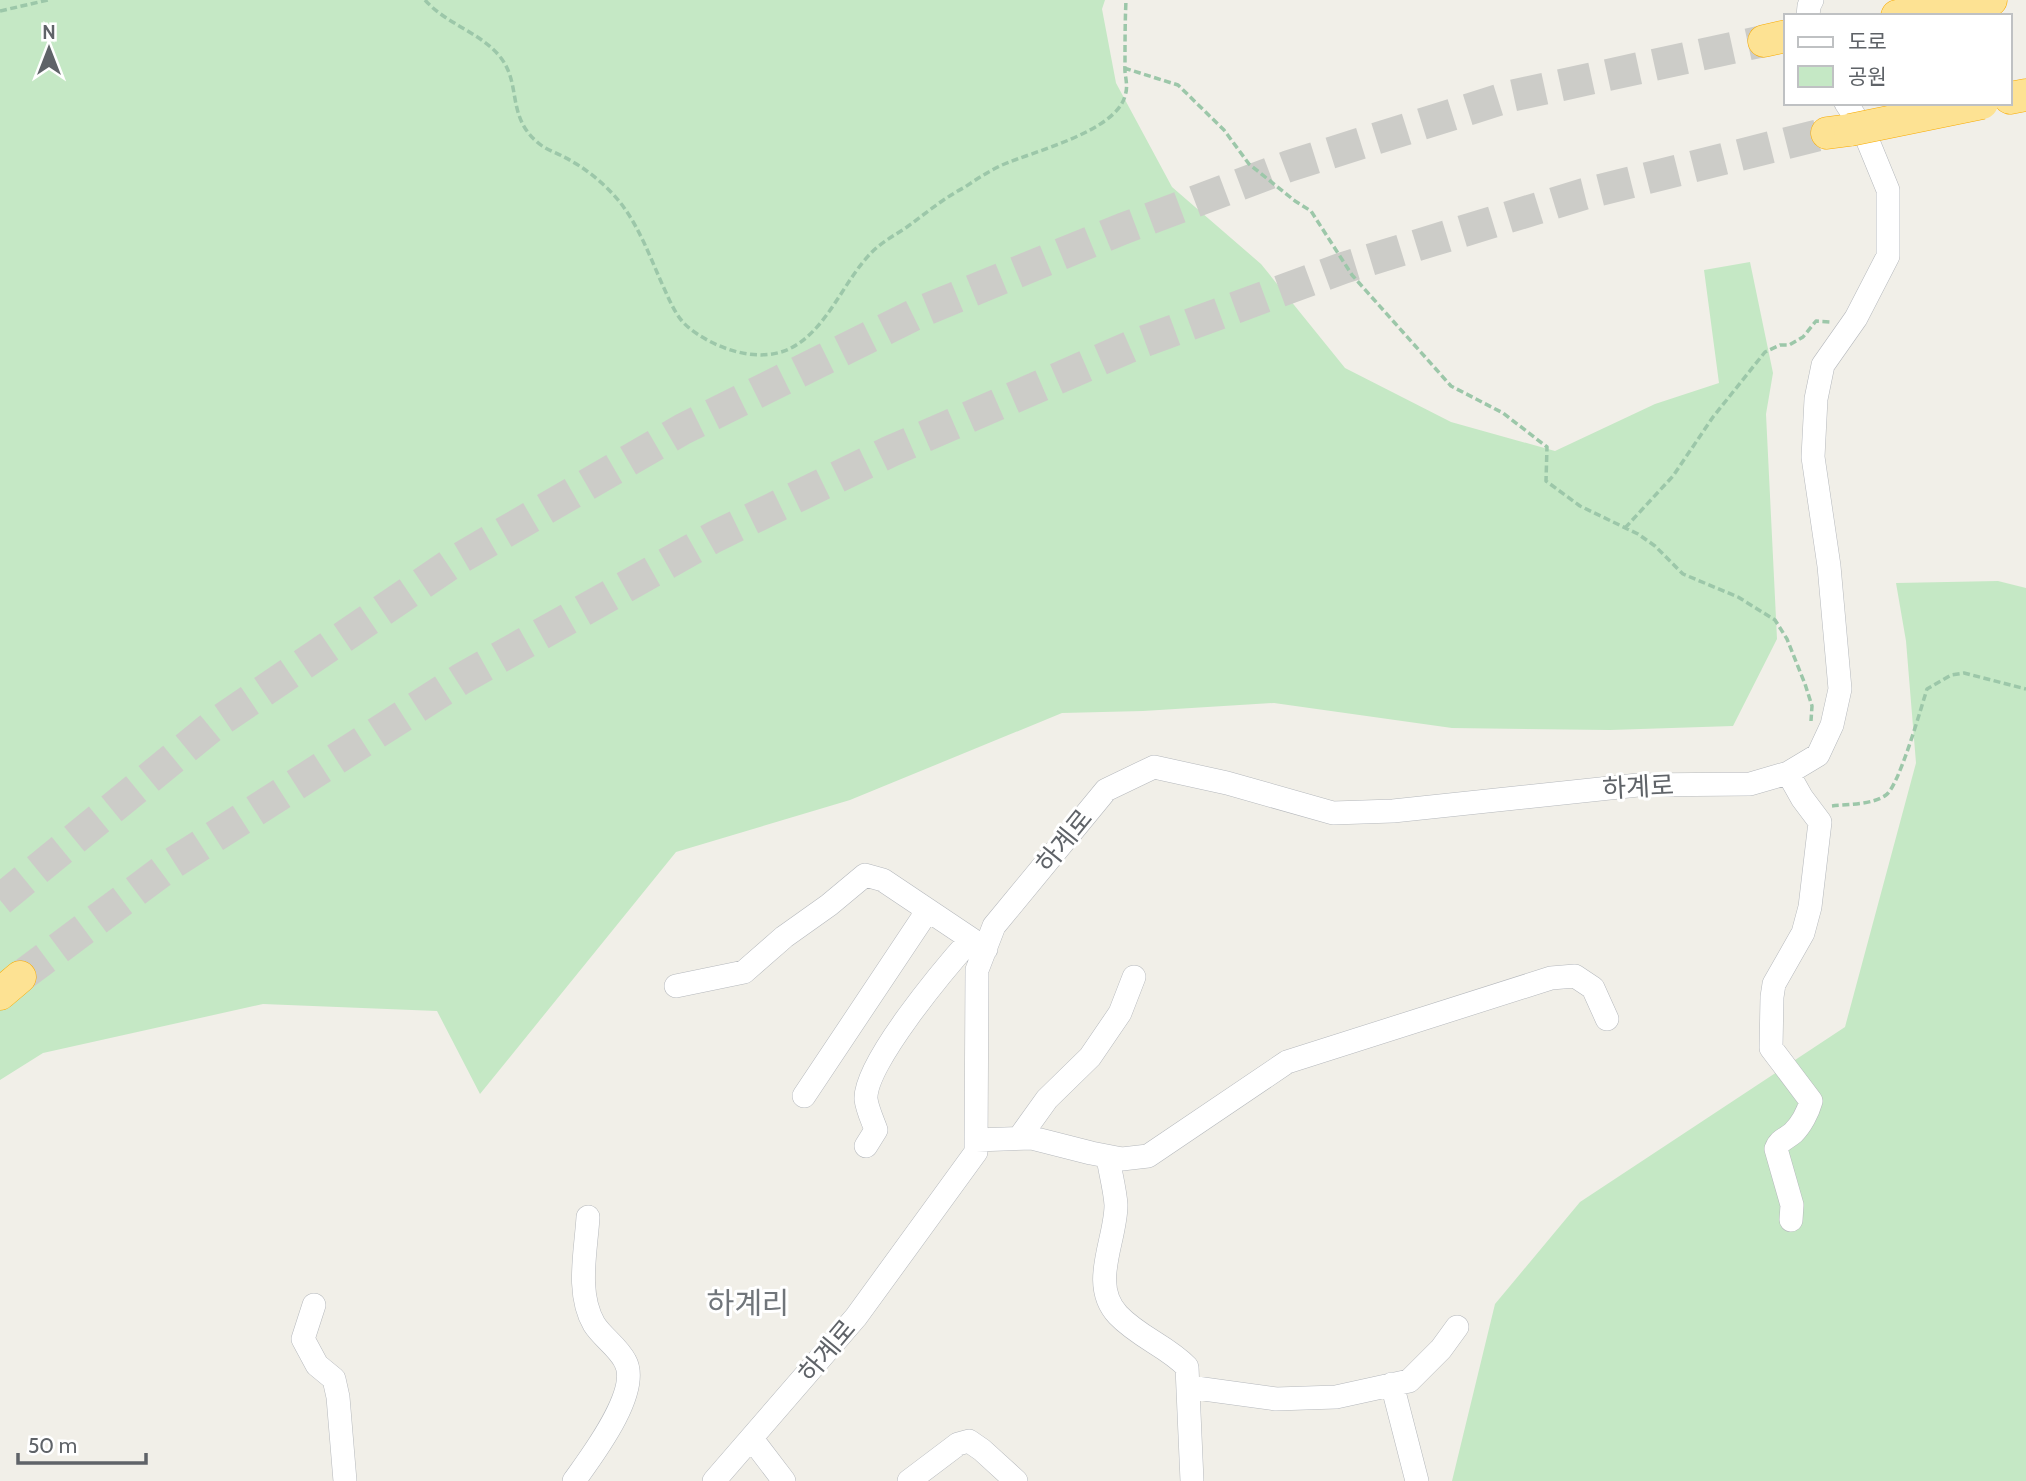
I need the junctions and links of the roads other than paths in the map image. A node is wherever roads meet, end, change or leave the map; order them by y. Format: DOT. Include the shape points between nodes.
graph roads {
  1 [pos="1989,0"];
  2 [pos="1908,14"];
  3 [pos="1967,105"];
  4 [pos="1841,122"];
  5 [pos="1788,773"];
  6 [pos="928,910"];
  7 [pos="978,944"];
  8 [pos="1134,977"];
  9 [pos="676,986"];
  10 [pos="1607,1018"];
  11 [pos="804,1096"];
  12 [pos="1019,1138"];
  13 [pos="976,1140"];
  14 [pos="866,1146"];
  15 [pos="1108,1157"];
  16 [pos="588,1217"];
  17 [pos="1791,1220"];
  18 [pos="314,1305"];
  19 [pos="1457,1327"];
  20 [pos="1392,1384"];
  21 [pos="1189,1387"];
  22 [pos="752,1439"];
  23 [pos="345,1481"];
  24 [pos="574,1481"];
  25 [pos="714,1481"];
  26 [pos="784,1481"];
  27 [pos="909,1481"];
  28 [pos="1016,1481"];
  29 [pos="1192,1481"];
  30 [pos="1417,1481"];
  1 -- 2 [label="highway"];
  3 -- 4 [label="highway, bridge"];
  4 -- 5 [label="street, 하계로" via="1863,129 1888,190 1888,256 1822,365 1812,457 1829,566 1840,689 1832,725 1818,755"];
  5 -- 7 [label="street, 하계로" via="1750,784 1638,785 1394,811 1333,813 1154,767 1106,790"];
  5 -- 17 [label="street" via="1820,822 1803,933 1774,984 1772,997 1771,1048 1811,1101 1793,1133 1776,1149"];
  6 -- 7 [label="street"];
  6 -- 9 [label="street" via="883,880 865,875 744,972"];
  6 -- 11 [label="street"];
  7 -- 13 [label="street, 하계로"];
  7 -- 14 [label="street" via="942,971 870,1078 866,1099 876,1130"];
  8 -- 12 [label="street" via="1120,1013 1090,1057 1047,1099"];
  10 -- 15 [label="street" via="1593,988 1575,976 1551,978 1287,1062 1148,1156"];
  12 -- 13 [label="street"];
  12 -- 15 [label="street"];
  13 -- 22 [label="street, 하계로" via="976,1152 856,1317"];
  15 -- 21 [label="street" via="1116,1204 1103,1279 1107,1294 1115,1312 1138,1334 1187,1367"];
  16 -- 24 [label="street" via="583,1290 593,1323 627,1362 628,1384 612,1426"];
  18 -- 23 [label="street" via="303,1339 317,1365 334,1379"];
  19 -- 20 [label="street" via="1409,1381"];
  20 -- 21 [label="street" via="1336,1397 1276,1399"];
  20 -- 30 [label="street"];
  21 -- 29 [label="street"];
  22 -- 25 [label="street, 하계로"];
  22 -- 26 [label="street"];
  27 -- 28 [label="street" via="958,1444 969,1441"];
}
